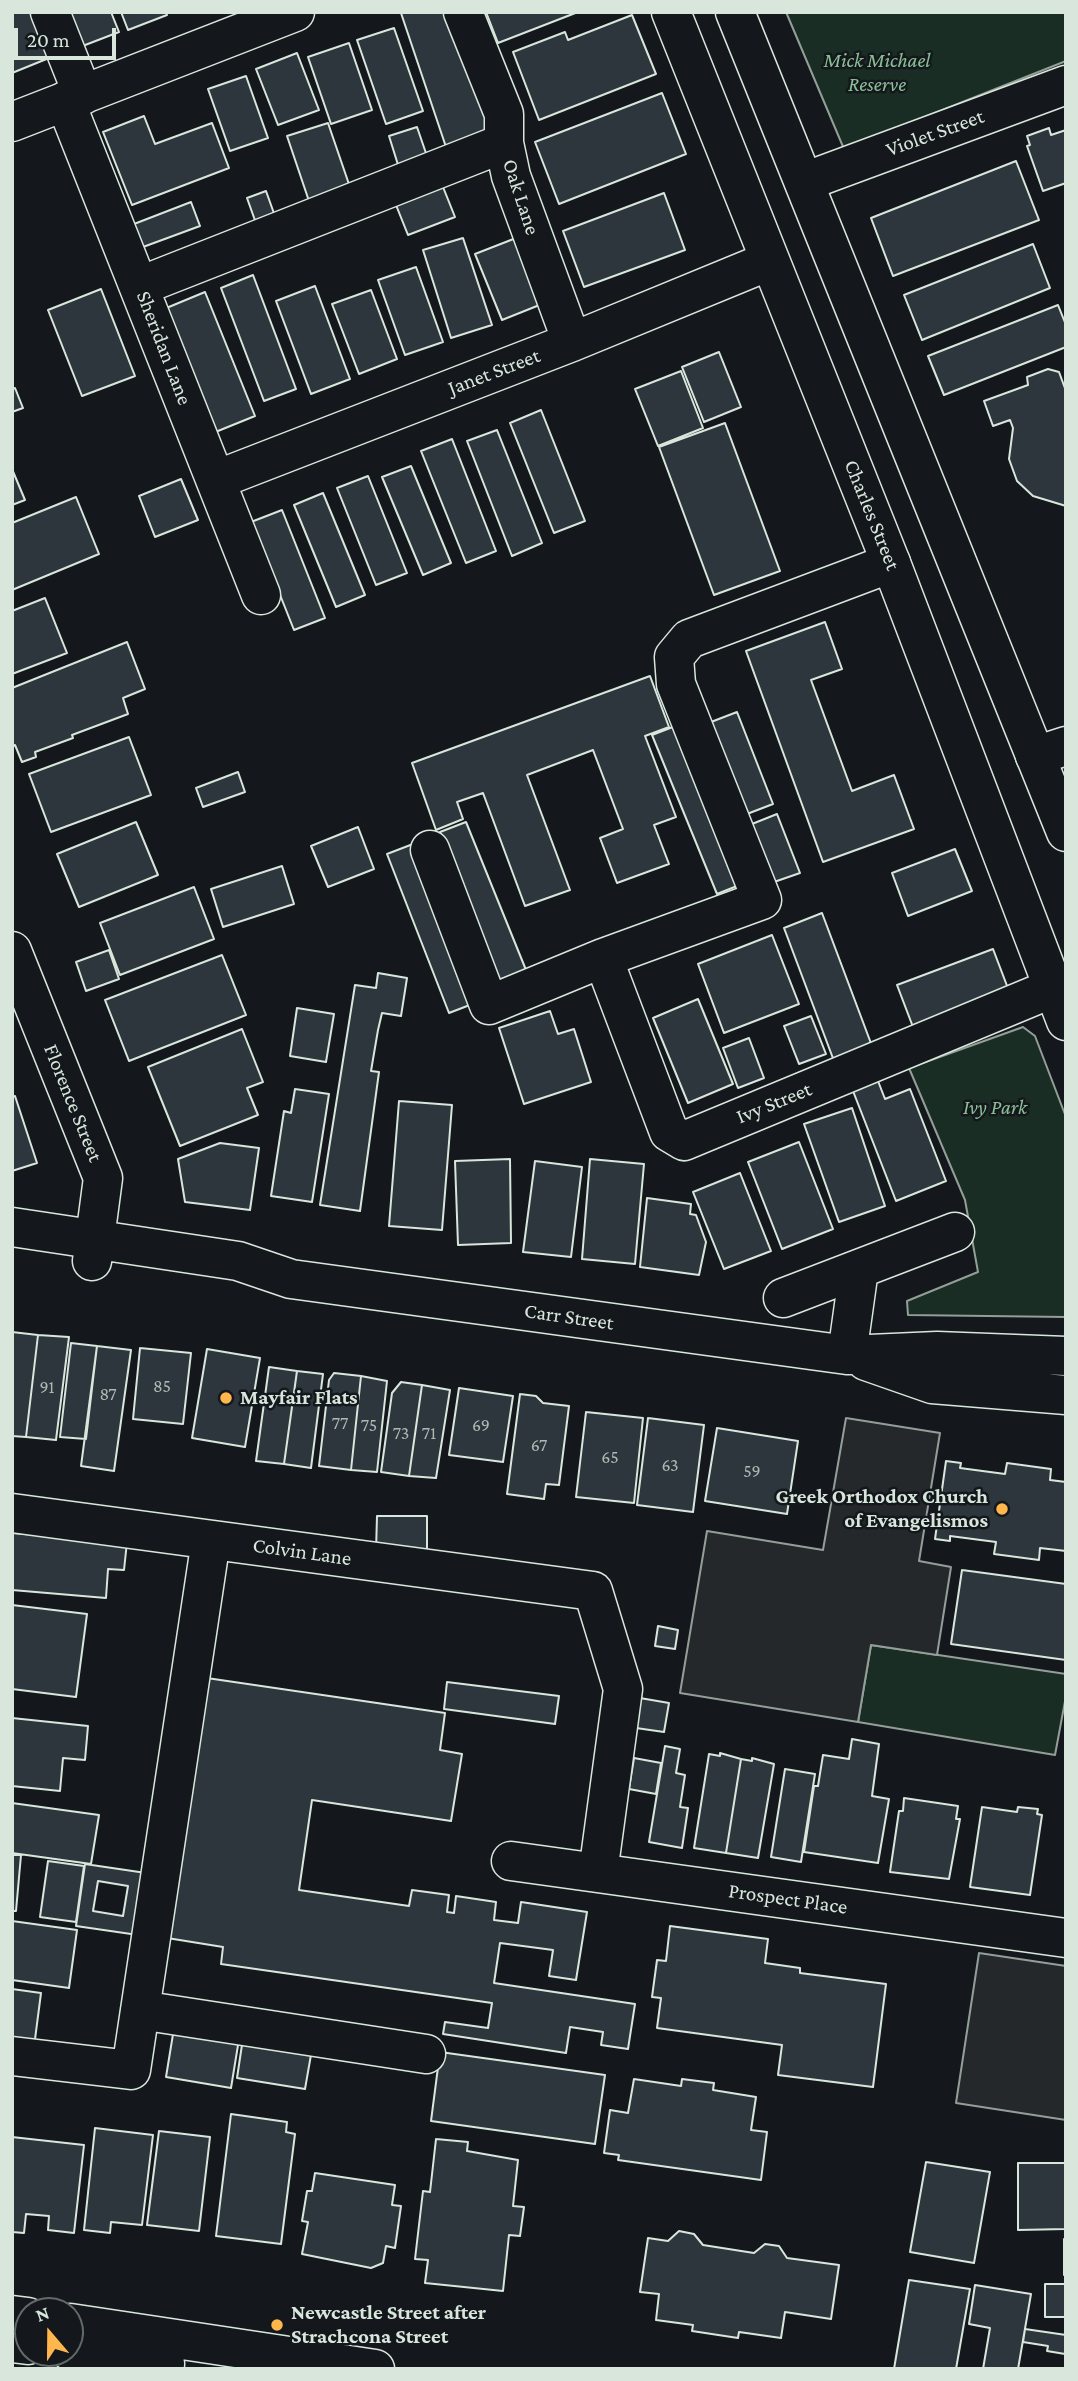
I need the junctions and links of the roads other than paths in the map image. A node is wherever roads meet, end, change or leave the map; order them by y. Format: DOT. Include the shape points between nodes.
graph roads {
  1 [pos="50,12"];
  2 [pos="295,12"];
  3 [pos="463,12"];
  4 [pos="671,12"];
  5 [pos="735,12"];
  6 [pos="1066,85"];
  7 [pos="74,98"];
  8 [pos="12,122"];
  9 [pos="504,144"];
  10 [pos="804,182"];
  11 [pos="769,261"];
  12 [pos="141,286"];
  13 [pos="572,342"];
  14 [pos="216,480"];
  15 [pos="891,562"];
  16 [pos="261,595"];
  17 [pos="1050,751"];
  18 [pos="1066,832"];
  19 [pos="430,850"];
  20 [pos="12,951"];
  21 [pos="603,958"];
  22 [pos="1059,1005"];
  23 [pos="12,1227"];
  24 [pos="955,1232"];
  25 [pos="93,1250"];
  26 [pos="12,1251"];
  27 [pos="859,1269"];
  28 [pos="783,1298"];
  29 [pos="848,1354"];
  30 [pos="1066,1356"];
  31 [pos="1066,1395"];
  32 [pos="12,1513"];
  33 [pos="211,1540"];
  34 [pos="511,1861"];
  35 [pos="598,1873"];
  36 [pos="1066,1938"];
  37 [pos="140,2010"];
  38 [pos="426,2054"];
  39 [pos="12,2056"];
  40 [pos="84,2325"];
  41 [pos="84,2353"];
  42 [pos="194,2369"];
  43 [pos="374,2369"];
  1 -- 7 [label="main road, Sheridan Lane"];
  2 -- 7 [label="main road"];
  3 -- 9 [label="main road, Oak Lane" via="504,114"];
  4 -- 11 [label="main road, Charles Street"];
  5 -- 10 [label="main road"];
  6 -- 10 [label="main road, Violet Street"];
  7 -- 8 [label="main road"];
  7 -- 12 [label="main road, Sheridan Lane"];
  9 -- 12 [label="main road"];
  9 -- 13 [label="main road, Oak Lane" via="511,176"];
  10 -- 17 [label="main road"];
  11 -- 13 [label="main road, Janet Street"];
  11 -- 15 [label="main road, Charles Street"];
  12 -- 14 [label="main road, Sheridan Lane"];
  13 -- 14 [label="main road, Janet Street"];
  14 -- 16 [label="main road, Sheridan Lane"];
  15 -- 21 [label="main road" via="689,639 674,657 676,684 762,900"];
  15 -- 22 [label="main road, Charles Street"];
  17 -- 18 [label="main road"];
  19 -- 21 [label="main road" via="489,1005"];
  20 -- 25 [label="main road, Florence Street" via="103,1178"];
  21 -- 22 [label="main road, Ivy Street" via="669,1132 684,1141"];
  23 -- 25 [label="main road, Carr Street"];
  24 -- 27 [label="main road"];
  25 -- 26 [label="main road, Carr Street"];
  25 -- 29 [label="main road, Carr Street" via="226,1282 291,1279"];
  27 -- 28 [label="main road"];
  27 -- 29 [label="main road"];
  29 -- 30 [label="main road, Carr Street" via="937,1351"];
  29 -- 31 [label="main road, Carr Street" via="932,1384"];
  32 -- 33 [label="main road, Colvin Lane"];
  33 -- 35 [label="main road, Colvin Lane" via="593,1591 623,1689"];
  33 -- 37 [label="main road"];
  34 -- 35 [label="main road, Prospect Place"];
  35 -- 36 [label="main road, Prospect Place"];
  37 -- 38 [label="main road"];
  37 -- 39 [label="main road" via="131,2070"];
  40 -- 43 [label="main road"];
  41 -- 42 [label="main road"];
}
